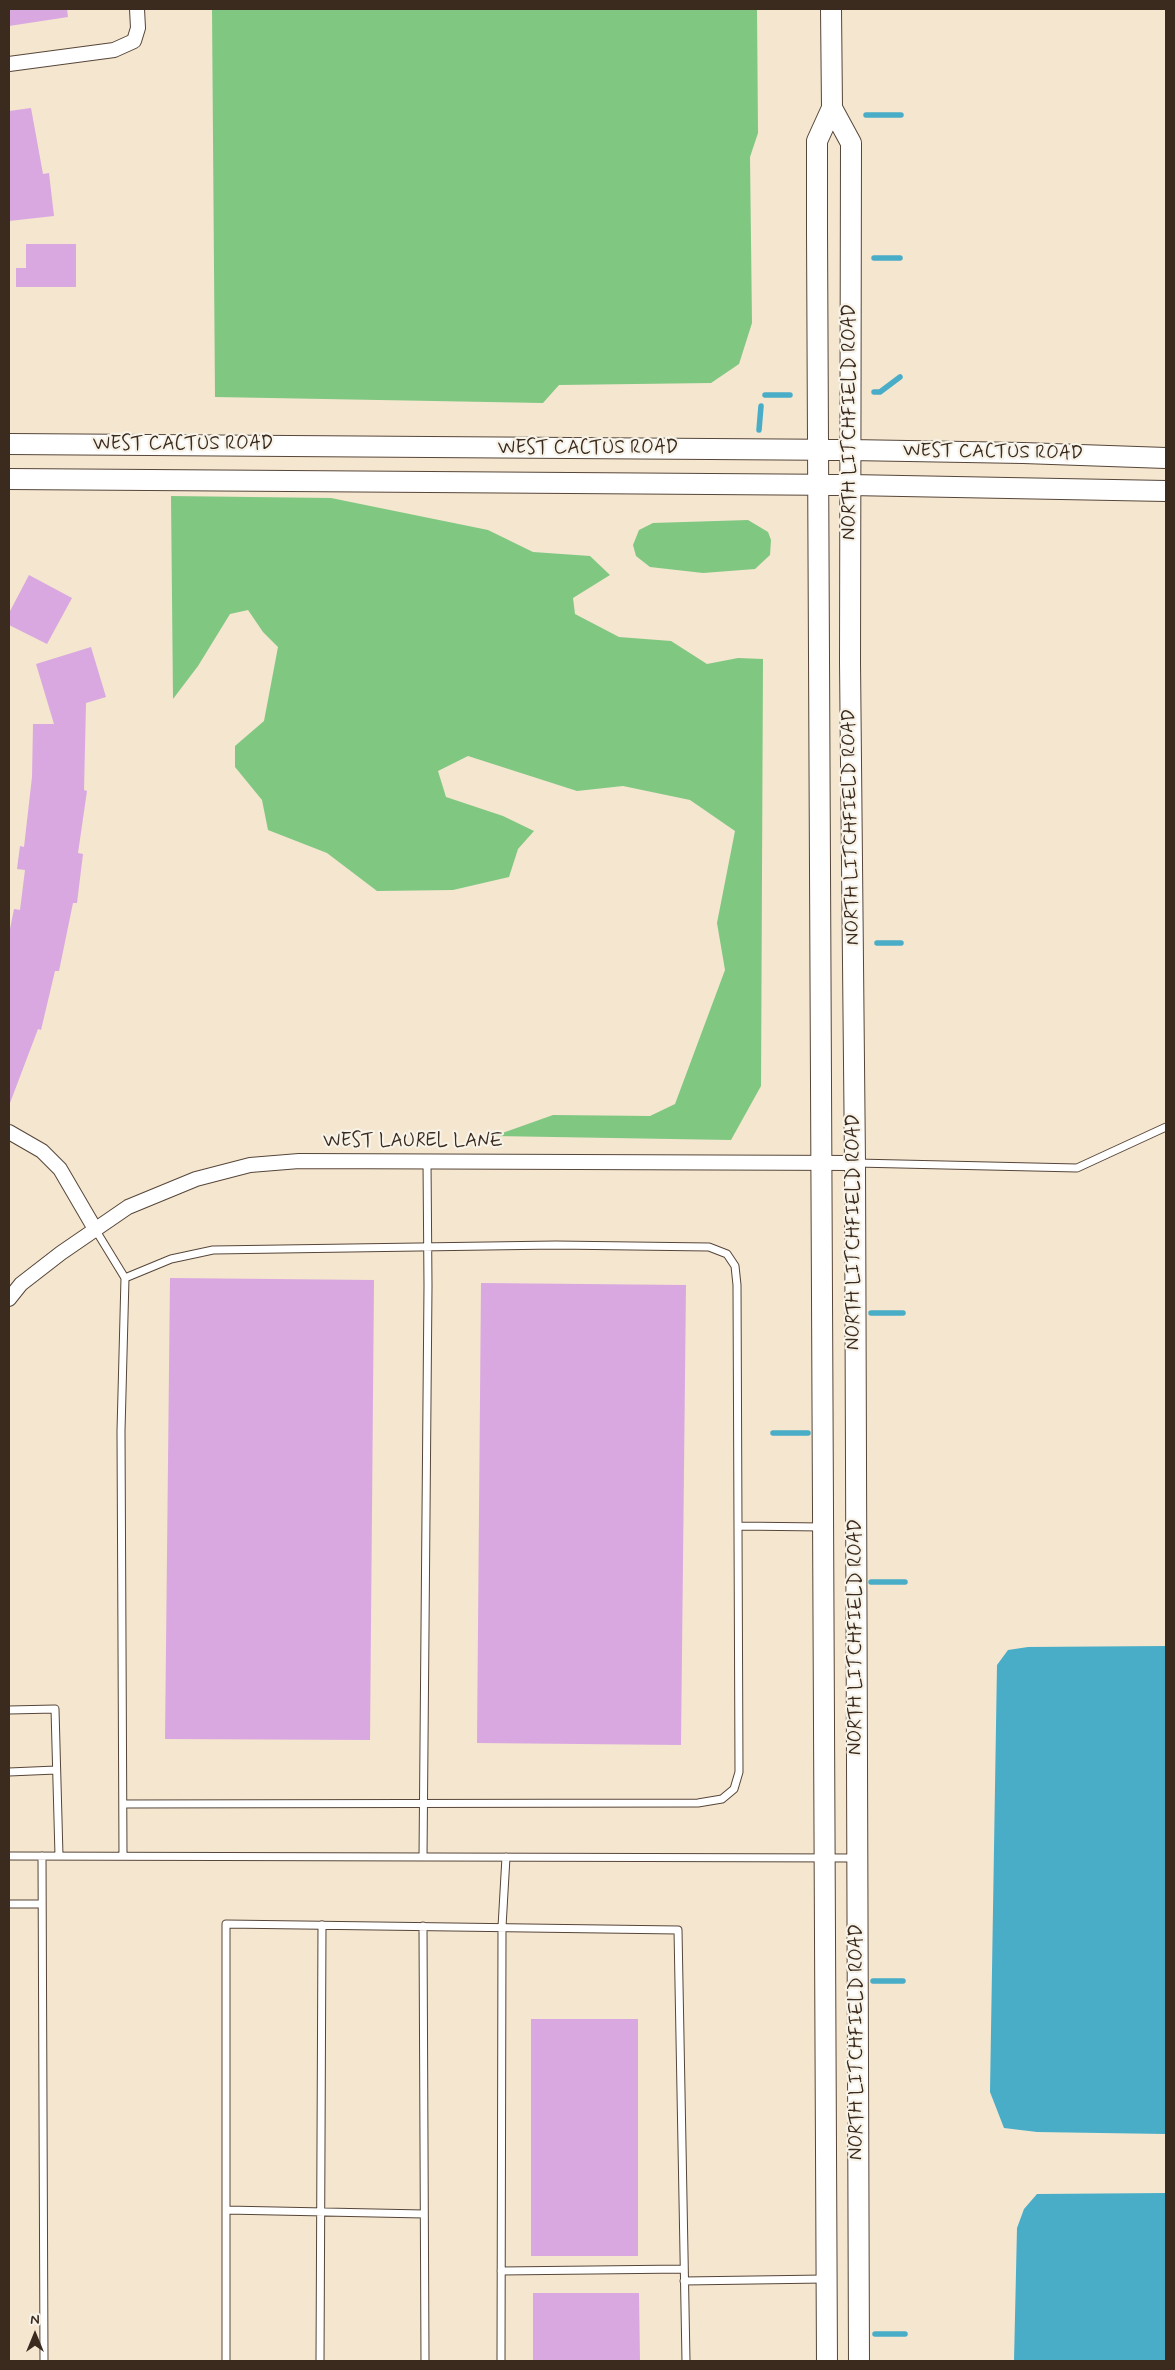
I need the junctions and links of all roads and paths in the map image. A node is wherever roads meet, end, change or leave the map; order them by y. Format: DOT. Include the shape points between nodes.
graph roads {
  1 [pos="138,9"];
  2 [pos="831,9"];
  3 [pos="9,64"];
  4 [pos="832,108"];
  5 [pos="9,444"];
  6 [pos="850,450"];
  7 [pos="817,451"];
  8 [pos="1166,458"];
  9 [pos="9,479"];
  10 [pos="817,485"];
  11 [pos="850,485"];
  12 [pos="1166,491"];
  13 [pos="1166,1127"];
  14 [pos="9,1132"];
  15 [pos="427,1161"];
  16 [pos="822,1162"];
  17 [pos="855,1163"];
  18 [pos="95,1228"];
  19 [pos="427,1246"];
  20 [pos="126,1278"];
  21 [pos="9,1299"];
  22 [pos="738,1526"];
  23 [pos="823,1527"];
  24 [pos="9,1710"];
  25 [pos="56,1770"];
  26 [pos="9,1772"];
  27 [pos="425,1803"];
  28 [pos="123,1804"];
  29 [pos="9,1856"];
  30 [pos="42,1856"];
  31 [pos="59,1856"];
  32 [pos="123,1856"];
  33 [pos="423,1857"];
  34 [pos="506,1857"];
  35 [pos="858,1858"];
  36 [pos="824,1859"];
  37 [pos="9,1904"];
  38 [pos="42,1904"];
  39 [pos="322,1925"];
  40 [pos="423,1926"];
  41 [pos="502,1927"];
  42 [pos="226,2210"];
  43 [pos="320,2212"];
  44 [pos="424,2214"];
  45 [pos="684,2268"];
  46 [pos="501,2271"];
  47 [pos="827,2279"];
  48 [pos="684,2282"];
  49 [pos="44,2361"];
  50 [pos="226,2361"];
  51 [pos="320,2361"];
  52 [pos="425,2361"];
  53 [pos="501,2361"];
  54 [pos="686,2361"];
  55 [pos="827,2361"];
  56 [pos="859,2361"];
  1 -- 3 [label="street" via="134,41 114,50"];
  2 -- 4 [label="main road, NORTH LITCHFIELD ROAD"];
  4 -- 6 [label="main road, NORTH LITCHFIELD ROAD" via="851,143"];
  4 -- 7 [label="main road, NORTH LITCHFIELD ROAD" via="817,141"];
  5 -- 7 [label="main road, WEST CACTUS ROAD"];
  6 -- 7 [label="main road, WEST CACTUS ROAD"];
  6 -- 8 [label="main road, WEST CACTUS ROAD"];
  6 -- 11 [label="main road, NORTH LITCHFIELD ROAD"];
  7 -- 10 [label="main road, NORTH LITCHFIELD ROAD"];
  9 -- 10 [label="main road, WEST CACTUS ROAD"];
  10 -- 11 [label="main road, WEST CACTUS ROAD"];
  10 -- 16 [label="main road, NORTH LITCHFIELD ROAD"];
  11 -- 12 [label="main road, WEST CACTUS ROAD"];
  11 -- 17 [label="main road, NORTH LITCHFIELD ROAD"];
  13 -- 17 [label="lane" via="1077,1168"];
  14 -- 18 [label="street" via="42,1151 60,1169"];
  15 -- 16 [label="street, WEST LAUREL LANE"];
  15 -- 18 [label="street, WEST LAUREL LANE" via="299,1161 226,1170 136,1203"];
  15 -- 19 [label="lane"];
  16 -- 17 [label="street, WEST LAUREL LANE"];
  16 -- 23 [label="main road, NORTH LITCHFIELD ROAD"];
  17 -- 35 [label="main road, NORTH LITCHFIELD ROAD"];
  18 -- 20 [label="lane"];
  18 -- 21 [label="street, WEST LAUREL LANE" via="21,1284"];
  19 -- 20 [label="lane" via="213,1250 170,1259"];
  19 -- 22 [label="lane" via="709,1248 727,1254 735,1266 737,1285"];
  19 -- 27 [label="lane"];
  20 -- 28 [label="lane" via="121,1431"];
  22 -- 23 [label="lane"];
  22 -- 27 [label="lane" via="739,1772 734,1789 722,1799 698,1803"];
  23 -- 36 [label="main road, NORTH LITCHFIELD ROAD"];
  24 -- 25 [label="lane" via="56,1709"];
  25 -- 26 [label="lane"];
  25 -- 31 [label="lane"];
  27 -- 28 [label="lane"];
  27 -- 33 [label="lane"];
  28 -- 32 [label="lane"];
  29 -- 30 [label="lane"];
  30 -- 31 [label="lane"];
  30 -- 38 [label="lane"];
  31 -- 32 [label="lane"];
  32 -- 33 [label="lane"];
  33 -- 34 [label="lane"];
  34 -- 36 [label="lane"];
  34 -- 41 [label="lane"];
  35 -- 36 [label="lane"];
  35 -- 56 [label="main road, NORTH LITCHFIELD ROAD"];
  36 -- 47 [label="main road, NORTH LITCHFIELD ROAD"];
  37 -- 38 [label="lane"];
  38 -- 49 [label="lane"];
  39 -- 40 [label="lane"];
  39 -- 42 [label="lane" via="226,1924"];
  39 -- 43 [label="lane"];
  40 -- 41 [label="lane"];
  40 -- 44 [label="lane"];
  41 -- 45 [label="lane" via="678,1930"];
  41 -- 46 [label="lane"];
  42 -- 43 [label="lane"];
  42 -- 50 [label="lane"];
  43 -- 44 [label="lane"];
  43 -- 51 [label="lane"];
  44 -- 52 [label="lane"];
  45 -- 46 [label="lane"];
  45 -- 48 [label="lane"];
  46 -- 53 [label="lane"];
  47 -- 48 [label="lane"];
  47 -- 55 [label="main road, NORTH LITCHFIELD ROAD"];
  48 -- 54 [label="lane"];
}
